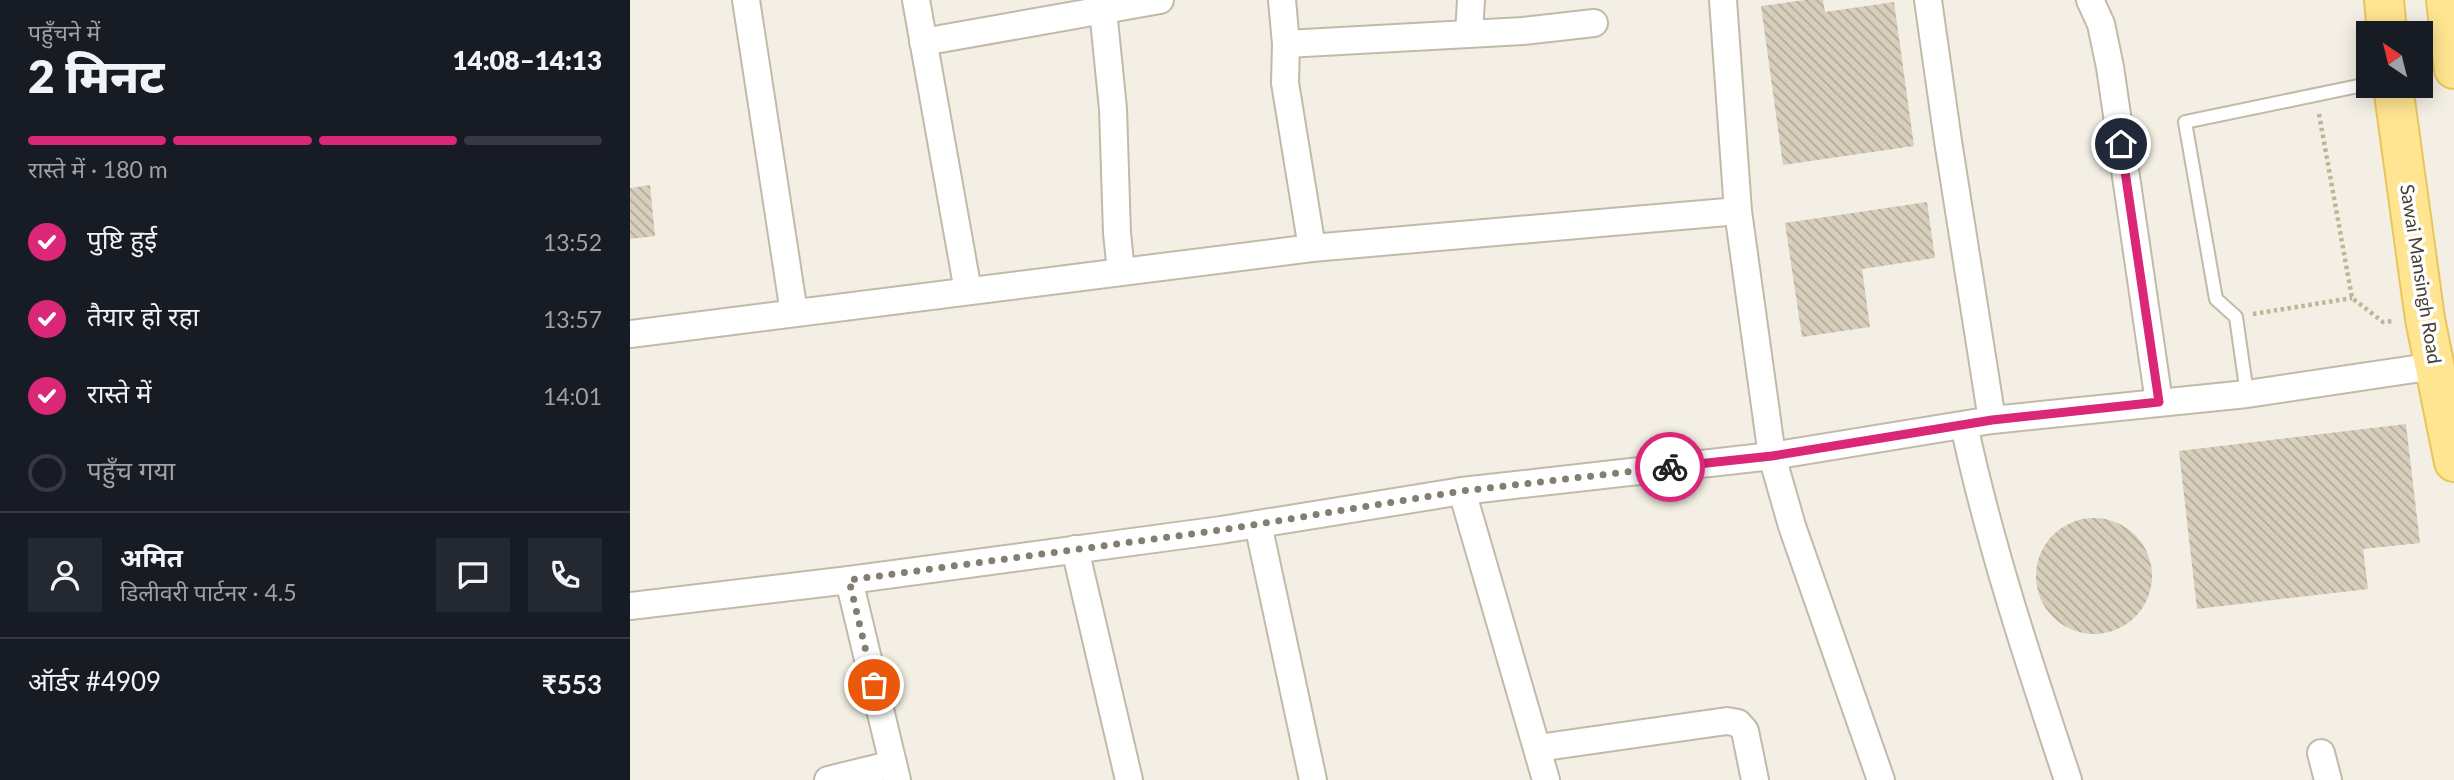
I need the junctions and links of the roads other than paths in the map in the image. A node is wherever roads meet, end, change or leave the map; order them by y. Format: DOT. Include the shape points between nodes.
graph roads {
  1 [pos="746,0"];
  2 [pos="916,0"];
  3 [pos="1160,0"];
  4 [pos="1282,0"];
  5 [pos="1471,0"];
  6 [pos="1723,0"];
  7 [pos="1928,0"];
  8 [pos="2090,0"];
  9 [pos="2384,0"];
  10 [pos="2446,0"];
  11 [pos="1103,10"];
  12 [pos="2386,21"];
  13 [pos="1594,23"];
  14 [pos="1469,34"];
  15 [pos="923,42"];
  16 [pos="1286,44"];
  17 [pos="2454,69"];
  18 [pos="2356,86"];
  19 [pos="2395,98"];
  20 [pos="1738,211"];
  21 [pos="1312,248"];
  22 [pos="1121,271"];
  23 [pos="968,291"];
  24 [pos="794,313"];
  25 [pos="630,334"];
  26 [pos="2435,366"];
  27 [pos="2247,394"];
  28 [pos="2159,402"];
  29 [pos="1992,420"];
  30 [pos="1964,425"];
  31 [pos="1772,456"];
  32 [pos="2454,462"];
  33 [pos="1462,491"];
  34 [pos="1258,524"];
  35 [pos="1075,549"];
  36 [pos="849,580"];
  37 [pos="630,607"];
  38 [pos="1538,748"];
  39 [pos="2321,753"];
  40 [pos="895,772"];
  41 [pos="828,780"];
  42 [pos="1129,780"];
  43 [pos="1313,780"];
  44 [pos="1546,780"];
  45 [pos="1755,780"];
  46 [pos="1881,780"];
  47 [pos="2067,780"];
  48 [pos="2328,780"];
  1 -- 24 [label="street"];
  2 -- 15 [label="street"];
  3 -- 11 [label="street"];
  4 -- 16 [label="street"];
  5 -- 14 [label="street"];
  6 -- 20 [label="street"];
  7 -- 29 [label="street"];
  8 -- 28 [label="street" via="2101,24 2110,67"];
  9 -- 12 [label="main road"];
  10 -- 17 [label="main road"];
  11 -- 15 [label="street"];
  11 -- 22 [label="street"];
  13 -- 14 [label="street"];
  14 -- 16 [label="street"];
  15 -- 23 [label="street"];
  16 -- 21 [label="street" via="1284,83"];
  18 -- 27 [label="lane" via="2185,122 2216,299 2236,317"];
  19 -- 26 [label="main road, Sawai Mansingh Road"];
  20 -- 21 [label="street"];
  20 -- 31 [label="street"];
  21 -- 22 [label="street"];
  22 -- 23 [label="street"];
  23 -- 24 [label="street"];
  24 -- 25 [label="street"];
  26 -- 27 [label="street"];
  26 -- 32 [label="main road, Sawai Mansingh Road"];
  27 -- 28 [label="street"];
  28 -- 29 [label="street"];
  29 -- 30 [label="street"];
  30 -- 31 [label="street"];
  30 -- 47 [label="street" via="1980,498"];
  31 -- 33 [label="street"];
  31 -- 46 [label="street" via="1792,527"];
  33 -- 34 [label="street"];
  33 -- 38 [label="street"];
  34 -- 35 [label="street"];
  34 -- 43 [label="street"];
  35 -- 36 [label="street"];
  35 -- 42 [label="street"];
  36 -- 37 [label="street"];
  36 -- 40 [label="street"];
  38 -- 44 [label="street"];
  38 -- 45 [label="street" via="1727,721 1738,723 1745,731"];
  39 -- 48 [label="street"];
  40 -- 41 [label="street"];
}
